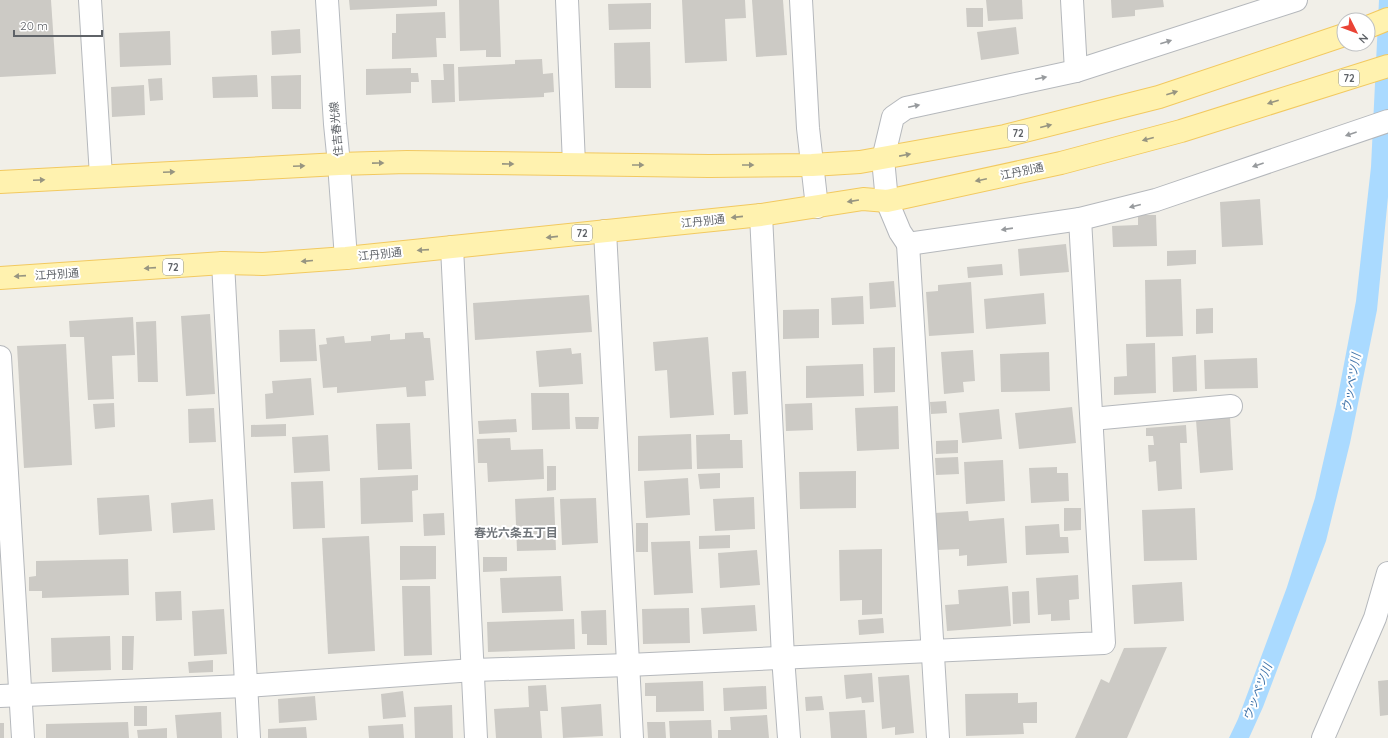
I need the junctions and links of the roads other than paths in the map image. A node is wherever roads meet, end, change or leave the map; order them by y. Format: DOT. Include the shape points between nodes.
graph roads {
  1 [pos="90,0"];
  2 [pos="327,0"];
  3 [pos="567,0"];
  4 [pos="802,0"];
  5 [pos="1072,0"];
  6 [pos="1296,0"];
  7 [pos="1261,6"];
  8 [pos="1388,20"];
  9 [pos="1376,24"];
  10 [pos="1336,38"];
  11 [pos="1388,66"];
  12 [pos="1076,71"];
  13 [pos="1388,121"];
  14 [pos="883,159"];
  15 [pos="339,164"];
  16 [pos="574,164"];
  17 [pos="812,165"];
  18 [pos="101,176"];
  19 [pos="0,182"];
  20 [pos="886,201"];
  21 [pos="817,207"];
  22 [pos="761,215"];
  23 [pos="1080,219"];
  24 [pos="605,231"];
  25 [pos="908,244"];
  26 [pos="452,247"];
  27 [pos="346,258"];
  28 [pos="223,264"];
  29 [pos="0,278"];
  30 [pos="0,358"];
  31 [pos="1231,406"];
  32 [pos="1092,419"];
  33 [pos="1388,573"];
  34 [pos="1381,618"];
  35 [pos="933,650"];
  36 [pos="783,658"];
  37 [pos="628,665"];
  38 [pos="474,670"];
  39 [pos="245,686"];
  40 [pos="10,696"];
  41 [pos="23,738"];
  42 [pos="249,738"];
  43 [pos="476,738"];
  44 [pos="632,738"];
  45 [pos="789,738"];
  46 [pos="938,738"];
  47 [pos="1323,738"];
  1 -- 18 [label="street"];
  2 -- 15 [label="street, 住吉春光線"];
  3 -- 16 [label="street"];
  4 -- 17 [label="street"];
  5 -- 12 [label="street"];
  6 -- 7 [label="street"];
  12 -- 7 [label="street, one-way"];
  8 -- 9 [label="main road"];
  14 -- 10 [label="main road, 72, one-way" via="1005,136 1159,98"];
  11 -- 20 [label="main road, 江丹別通 / 72, one-way" via="1181,131 1061,163"];
  14 -- 12 [label="street, one-way" via="893,117 906,108"];
  13 -- 23 [label="street, one-way" via="1156,200"];
  14 -- 17 [label="main road, 72"];
  14 -- 20 [label="street"];
  15 -- 16 [label="main road, 72, one-way"];
  18 -- 15 [label="main road, 72, one-way"];
  15 -- 27 [label="street, 住吉春光線"];
  16 -- 17 [label="main road, 72, one-way"];
  17 -- 21 [label="street"];
  19 -- 18 [label="main road, 72, one-way"];
  20 -- 21 [label="main road, 江丹別通 / 72, one-way" via="863,199"];
  20 -- 25 [label="street"];
  21 -- 22 [label="main road, 江丹別通 / 72"];
  22 -- 24 [label="main road, 江丹別通 / 72, one-way"];
  22 -- 36 [label="street"];
  23 -- 25 [label="street, one-way"];
  23 -- 32 [label="street"];
  24 -- 26 [label="main road, 江丹別通 / 72, one-way"];
  24 -- 37 [label="street"];
  25 -- 35 [label="street"];
  26 -- 27 [label="main road, 江丹別通 / 72, one-way"];
  26 -- 38 [label="street"];
  27 -- 28 [label="main road, 江丹別通 / 72, one-way"];
  28 -- 29 [label="main road, 江丹別通 / 72, one-way"];
  28 -- 39 [label="street"];
  30 -- 40 [label="street"];
  31 -- 32 [label="street"];
  32 -- 35 [label="street" via="1104,643"];
  33 -- 34 [label="street"];
  34 -- 47 [label="street"];
  35 -- 36 [label="street"];
  35 -- 46 [label="street"];
  36 -- 37 [label="street"];
  36 -- 45 [label="street"];
  37 -- 38 [label="street"];
  37 -- 44 [label="street"];
  38 -- 39 [label="street"];
  38 -- 43 [label="street"];
  39 -- 40 [label="street"];
  39 -- 42 [label="street"];
  40 -- 41 [label="street"];
}
